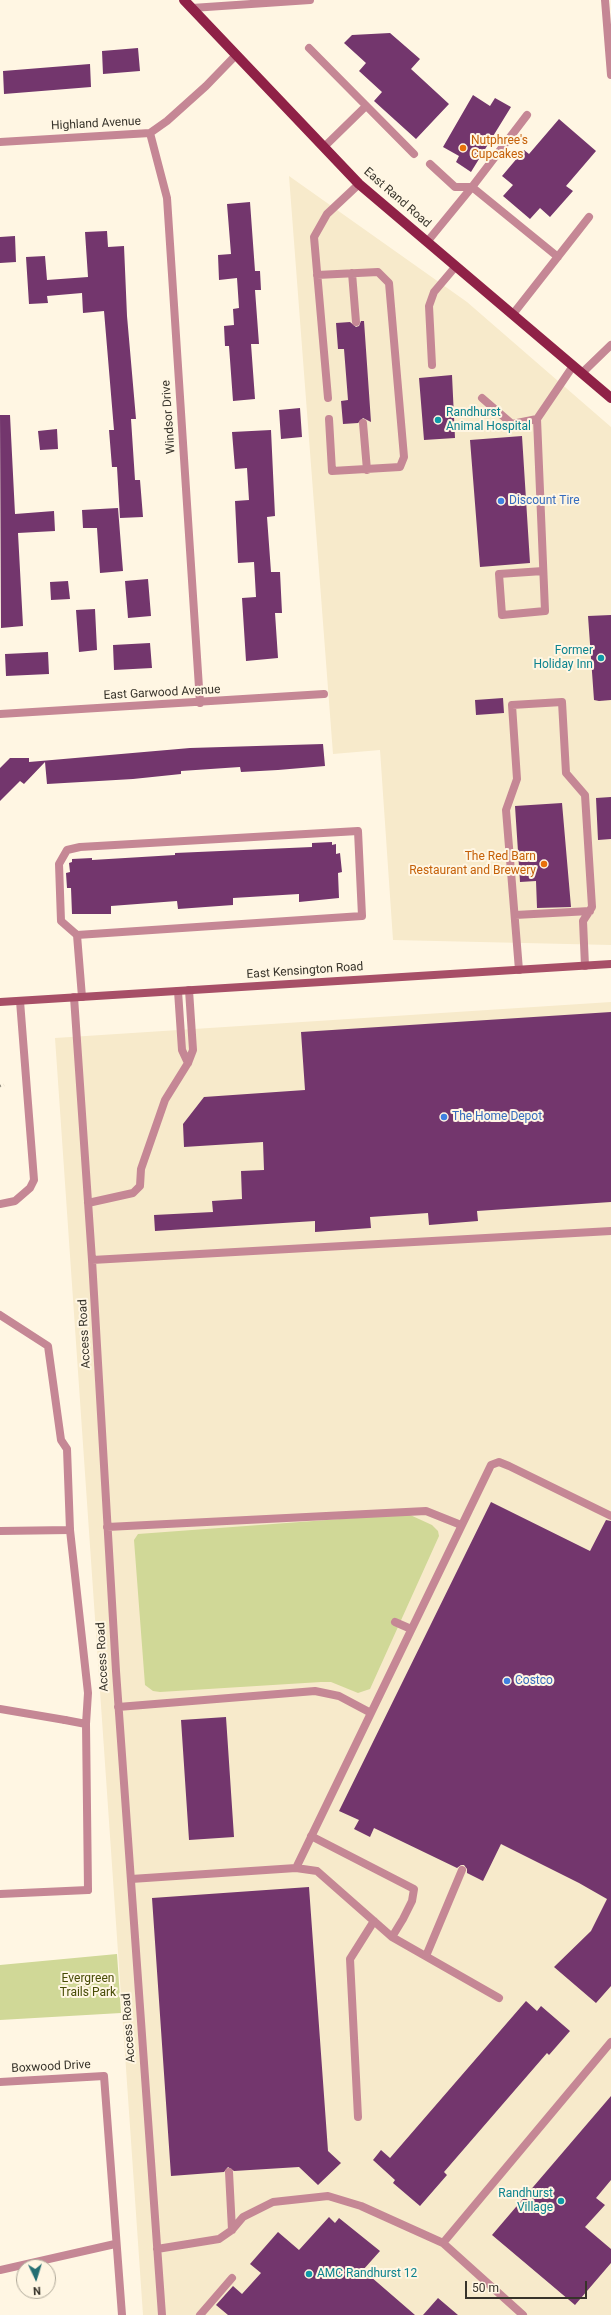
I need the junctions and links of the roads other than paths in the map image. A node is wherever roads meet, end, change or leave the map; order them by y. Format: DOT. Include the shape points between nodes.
graph roads {
  1 [pos="184,0"];
  2 [pos="310,0"];
  3 [pos="605,0"];
  4 [pos="268,1"];
  5 [pos="192,8"];
  6 [pos="309,48"];
  7 [pos="236,55"];
  8 [pos="611,75"];
  9 [pos="366,106"];
  10 [pos="527,115"];
  11 [pos="150,133"];
  12 [pos="0,142"];
  13 [pos="324,147"];
  14 [pos="414,154"];
  15 [pos="430,164"];
  16 [pos="360,184"];
  17 [pos="472,187"];
  18 [pos="588,217"];
  19 [pos="427,242"];
  20 [pos="558,257"];
  21 [pos="456,266"];
  22 [pos="352,273"];
  23 [pos="317,275"];
  24 [pos="513,314"];
  25 [pos="356,322"];
  26 [pos="611,345"];
  27 [pos="432,365"];
  28 [pos="573,366"];
  29 [pos="582,373"];
  30 [pos="328,398"];
  31 [pos="482,398"];
  32 [pos="611,398"];
  33 [pos="330,419"];
  34 [pos="537,419"];
  35 [pos="363,423"];
  36 [pos="366,470"];
  37 [pos="543,571"];
  38 [pos="324,694"];
  39 [pos="200,703"];
  40 [pos="0,714"];
  41 [pos="590,911"];
  42 [pos="515,915"];
  43 [pos="77,935"];
  44 [pos="611,964"];
  45 [pos="585,966"];
  46 [pos="519,970"];
  47 [pos="189,990"];
  48 [pos="178,991"];
  49 [pos="78,997"];
  50 [pos="20,1001"];
  51 [pos="0,1002"];
  52 [pos="188,1063"];
  53 [pos="88,1203"];
  54 [pos="0,1204"];
  55 [pos="611,1231"];
  56 [pos="92,1260"];
  57 [pos="0,1315"];
  58 [pos="611,1516"];
  59 [pos="461,1525"];
  60 [pos="107,1527"];
  61 [pos="70,1530"];
  62 [pos="0,1531"];
  63 [pos="395,1622"];
  64 [pos="411,1629"];
  65 [pos="118,1707"];
  66 [pos="0,1710"];
  67 [pos="371,1713"];
  68 [pos="86,1724"];
  69 [pos="311,1836"];
  70 [pos="296,1868"];
  71 [pos="462,1870"];
  72 [pos="131,1879"];
  73 [pos="0,1894"];
  74 [pos="374,1921"];
  75 [pos="392,1937"];
  76 [pos="426,1956"];
  77 [pos="498,1998"];
  78 [pos="611,2042"];
  79 [pos="0,2082"];
  80 [pos="358,2117"];
  81 [pos="228,2172"];
  82 [pos="232,2230"];
  83 [pos="443,2243"];
  84 [pos="115,2244"];
  85 [pos="157,2250"];
  86 [pos="0,2270"];
  87 [pos="232,2278"];
  88 [pos="122,2315"];
  89 [pos="162,2315"];
  90 [pos="200,2315"];
  91 [pos="523,2315"];
  1 -- 5 [label="main road, East Rand Road"];
  2 -- 4 [label="street"];
  3 -- 8 [label="street"];
  4 -- 5 [label="street"];
  5 -- 7 [label="main road, East Rand Road"];
  6 -- 9 [label="street"];
  7 -- 11 [label="street, Highland Avenue" via="206,86"];
  7 -- 13 [label="main road, East Rand Road"];
  9 -- 13 [label="street"];
  9 -- 14 [label="street"];
  10 -- 17 [label="street"];
  11 -- 12 [label="street, Highland Avenue"];
  11 -- 39 [label="street, Windsor Drive" via="167,198"];
  13 -- 16 [label="main road, East Rand Road"];
  15 -- 17 [label="street" via="455,187"];
  16 -- 19 [label="main road, East Rand Road"];
  16 -- 23 [label="street" via="327,214 314,237"];
  17 -- 19 [label="street"];
  17 -- 20 [label="street"];
  18 -- 20 [label="street"];
  19 -- 21 [label="main road, East Rand Road"];
  20 -- 24 [label="street"];
  21 -- 24 [label="main road, East Rand Road"];
  21 -- 27 [label="street" via="434,292 429,306"];
  22 -- 23 [label="street"];
  22 -- 25 [label="street"];
  22 -- 36 [label="street" via="378,272 390,283 404,457 400,467"];
  23 -- 30 [label="street"];
  24 -- 28 [label="main road, East Rand Road"];
  26 -- 29 [label="street"];
  28 -- 29 [label="main road, East Rand Road"];
  28 -- 34 [label="street"];
  29 -- 32 [label="main road, East Rand Road"];
  31 -- 34 [label="street" via="512,424"];
  33 -- 36 [label="street" via="332,472"];
  34 -- 37 [label="street"];
  35 -- 36 [label="street"];
  37 -- 37 [label="street" via="545,611 502,615 499,574"];
  38 -- 39 [label="street, East Garwood Avenue"];
  39 -- 40 [label="street, East Garwood Avenue"];
  41 -- 42 [label="street"];
  41 -- 42 [label="street" via="592,907 585,795 566,773 562,702 512,705 517,779 506,810"];
  41 -- 45 [label="street" via="583,921"];
  42 -- 46 [label="street"];
  43 -- 43 [label="street" via="362,916 358,831 80,847 67,850 59,864 61,921"];
  43 -- 49 [label="street, Access Road"];
  44 -- 45 [label="main road, East Kensington Road"];
  45 -- 46 [label="main road, East Kensington Road"];
  46 -- 47 [label="main road, East Kensington Road"];
  47 -- 48 [label="main road, East Kensington Road"];
  47 -- 52 [label="street" via="193,1050"];
  48 -- 49 [label="main road, East Kensington Road"];
  48 -- 52 [label="street" via="182,1050"];
  49 -- 50 [label="main road, East Kensington Road"];
  49 -- 53 [label="street, Access Road"];
  50 -- 51 [label="main road, East Kensington Road"];
  50 -- 54 [label="street" via="34,1180 30,1188 14,1201"];
  52 -- 53 [label="street" via="164,1100 141,1169 140,1186 133,1193"];
  53 -- 56 [label="street, Access Road"];
  55 -- 56 [label="street"];
  56 -- 60 [label="street, Access Road"];
  57 -- 61 [label="street" via="48,1346 61,1440 67,1449"];
  58 -- 59 [label="street" via="499,1462 491,1465"];
  59 -- 60 [label="street" via="426,1511"];
  59 -- 64 [label="street"];
  60 -- 65 [label="street, Access Road"];
  61 -- 62 [label="street"];
  61 -- 68 [label="street" via="88,1693"];
  63 -- 64 [label="street"];
  64 -- 67 [label="street"];
  65 -- 67 [label="street" via="315,1691 339,1696"];
  65 -- 72 [label="street, Access Road"];
  66 -- 68 [label="street"];
  67 -- 69 [label="street"];
  68 -- 73 [label="street" via="88,1890"];
  69 -- 70 [label="street"];
  69 -- 75 [label="street" via="414,1889 403,1919"];
  70 -- 72 [label="street"];
  70 -- 74 [label="street" via="316,1871"];
  71 -- 76 [label="street"];
  72 -- 85 [label="street, Access Road"];
  74 -- 75 [label="street"];
  74 -- 80 [label="street" via="350,1959"];
  75 -- 76 [label="street"];
  76 -- 77 [label="street"];
  78 -- 83 [label="street"];
  79 -- 84 [label="street, Boxwood Drive" via="104,2076"];
  81 -- 82 [label="street"];
  82 -- 83 [label="street" via="243,2217 273,2202 328,2196 361,2206"];
  82 -- 85 [label="street" via="219,2239"];
  83 -- 91 [label="street"];
  84 -- 86 [label="street"];
  84 -- 88 [label="street"];
  85 -- 89 [label="street, Access Road"];
  87 -- 90 [label="street"];
}
